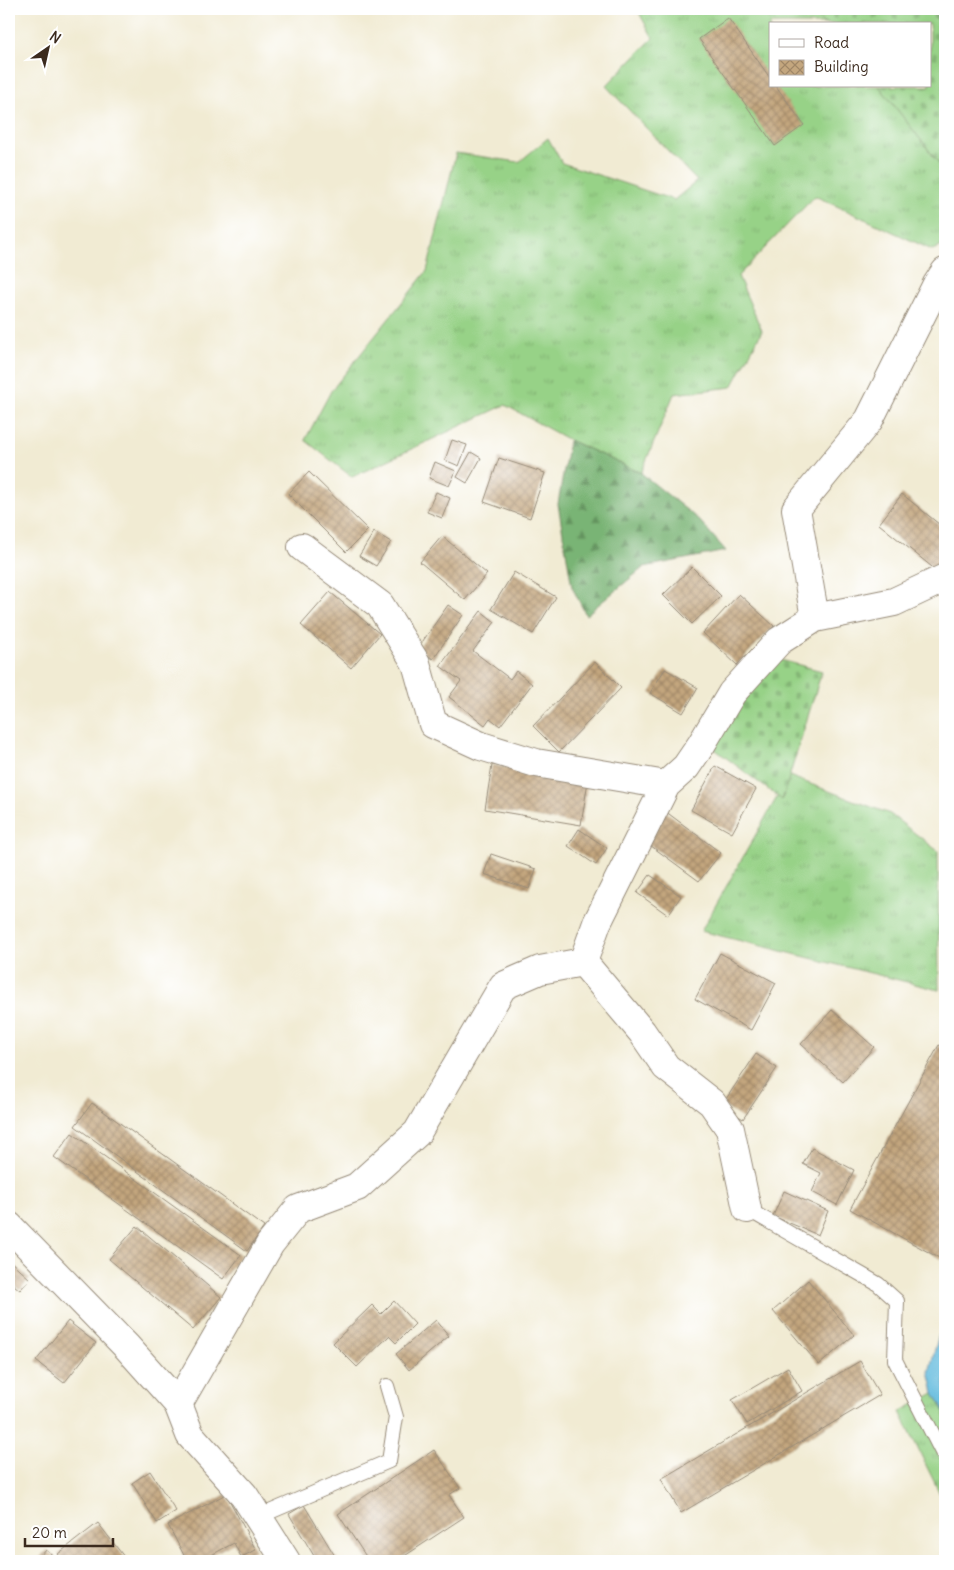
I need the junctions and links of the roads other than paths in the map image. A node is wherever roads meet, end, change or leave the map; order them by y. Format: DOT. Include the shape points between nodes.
graph roads {
  1 [pos="945,272"];
  2 [pos="302,547"];
  3 [pos="945,578"];
  4 [pos="815,618"];
  5 [pos="666,785"];
  6 [pos="583,962"];
  7 [pos="748,1209"];
  8 [pos="9,1226"];
  9 [pos="387,1386"];
  10 [pos="178,1404"];
  11 [pos="945,1458"];
  12 [pos="258,1517"];
  13 [pos="286,1561"];
  1 -- 4 [label="street" via="869,420 796,508"];
  2 -- 5 [label="street" via="380,606 416,663 433,724 481,746 536,763"];
  3 -- 4 [label="street" via="894,602"];
  4 -- 5 [label="street" via="779,641 732,693 702,745 686,767"];
  5 -- 6 [label="street" via="597,923"];
  6 -- 7 [label="street" via="642,1032 666,1067 712,1103 730,1129"];
  6 -- 10 [label="street" via="540,970 504,986 417,1133 357,1187 298,1209 270,1244"];
  7 -- 11 [label="lane" via="878,1284 897,1301 895,1360"];
  8 -- 10 [label="street" via="127,1346"];
  9 -- 12 [label="lane" via="396,1417 389,1461"];
  10 -- 12 [label="street" via="190,1435 244,1495"];
  12 -- 13 [label="street"];
}
